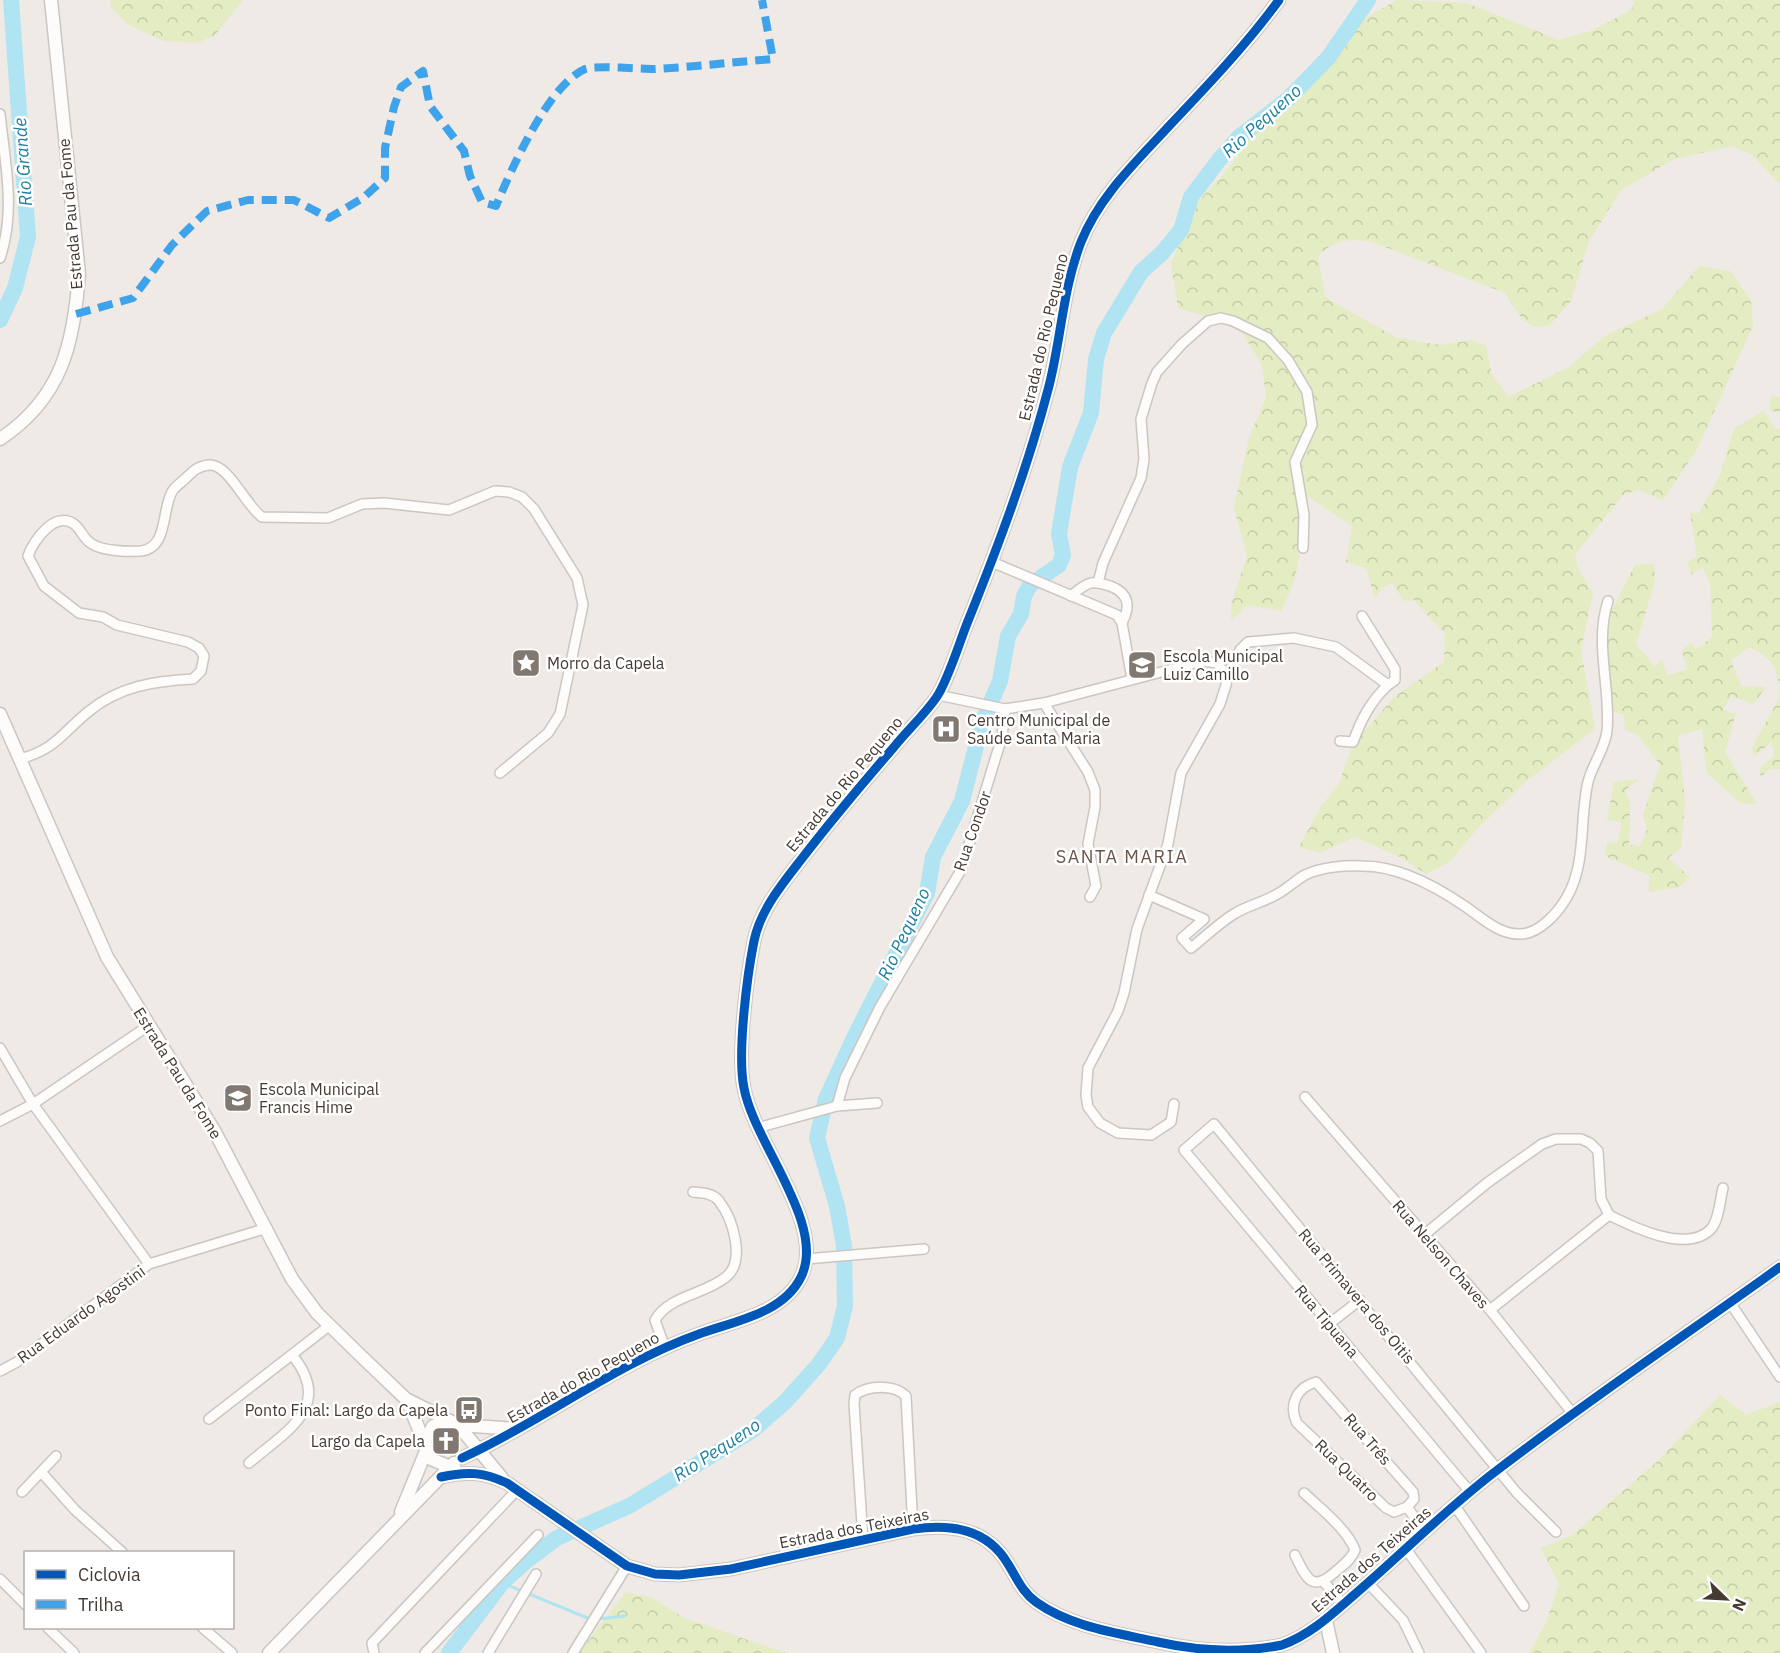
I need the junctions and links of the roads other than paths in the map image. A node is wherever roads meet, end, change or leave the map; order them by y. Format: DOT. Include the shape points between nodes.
graph roads {
  1 [pos="51,0"];
  2 [pos="1279,0"];
  3 [pos="0,114"];
  4 [pos="0,258"];
  5 [pos="0,439"];
  6 [pos="1303,548"];
  7 [pos="992,562"];
  8 [pos="1098,583"];
  9 [pos="1071,596"];
  10 [pos="1608,601"];
  11 [pos="1362,616"];
  12 [pos="1122,623"];
  13 [pos="1227,676"];
  14 [pos="1132,679"];
  15 [pos="1388,685"];
  16 [pos="938,695"];
  17 [pos="1044,704"];
  18 [pos="1002,709"];
  19 [pos="0,714"];
  20 [pos="1340,741"];
  21 [pos="20,759"];
  22 [pos="500,773"];
  23 [pos="1149,895"];
  24 [pos="1090,897"];
  25 [pos="148,1026"];
  26 [pos="0,1048"];
  27 [pos="1305,1097"];
  28 [pos="877,1103"];
  29 [pos="33,1104"];
  30 [pos="1174,1104"];
  31 [pos="835,1106"];
  32 [pos="0,1121"];
  33 [pos="757,1128"];
  34 [pos="1184,1150"];
  35 [pos="1723,1188"];
  36 [pos="693,1192"];
  37 [pos="1609,1215"];
  38 [pos="267,1228"];
  39 [pos="1424,1235"];
  40 [pos="924,1249"];
  41 [pos="806,1259"];
  42 [pos="149,1264"];
  43 [pos="1780,1267"];
  44 [pos="1360,1300"];
  45 [pos="1731,1304"];
  46 [pos="1490,1310"];
  47 [pos="1329,1324"];
  48 [pos="330,1325"];
  49 [pos="665,1348"];
  50 [pos="293,1356"];
  51 [pos="0,1371"];
  52 [pos="1780,1377"];
  53 [pos="406,1399"];
  54 [pos="1574,1415"];
  55 [pos="209,1419"];
  56 [pos="1297,1423"];
  57 [pos="455,1424"];
  58 [pos="518,1429"];
  59 [pos="467,1437"];
  60 [pos="502,1438"];
  61 [pos="425,1447"];
  62 [pos="477,1451"];
  63 [pos="56,1456"];
  64 [pos="249,1463"];
  65 [pos="452,1467"];
  66 [pos="492,1468"];
  67 [pos="1499,1468"];
  68 [pos="42,1473"];
  69 [pos="512,1487"];
  70 [pos="22,1492"];
  71 [pos="1470,1492"];
  72 [pos="1304,1493"];
  73 [pos="1455,1506"];
  74 [pos="1403,1509"];
  75 [pos="398,1519"];
  76 [pos="913,1529"];
  77 [pos="1425,1532"];
  78 [pos="1556,1532"];
  79 [pos="538,1535"];
  80 [pos="863,1539"];
  81 [pos="1406,1549"];
  82 [pos="121,1551"];
  83 [pos="1295,1555"];
  84 [pos="627,1566"];
  85 [pos="536,1574"];
  86 [pos="0,1579"];
  87 [pos="1324,1582"];
  88 [pos="1368,1583"];
  89 [pos="24,1603"];
  90 [pos="1343,1604"];
  91 [pos="1524,1606"];
  92 [pos="1326,1620"];
  93 [pos="49,1629"];
  94 [pos="204,1629"];
  95 [pos="69,1652"];
  96 [pos="232,1653"];
  97 [pos="269,1653"];
  98 [pos="374,1653"];
  99 [pos="425,1653"];
  100 [pos="488,1653"];
  101 [pos="573,1653"];
  102 [pos="1332,1653"];
  103 [pos="1419,1653"];
  104 [pos="1481,1653"];
  1 -- 5 [label="street, Estrada Pau da Fome" via="79,274 76,314 61,368 26,419"];
  2 -- 7 [label="street, Estrada do Rio Pequeno" via="1230,62 1113,187 1093,217 1073,266 1037,430"];
  3 -- 4 [label="street" via="9,212"];
  6 -- 8 [label="street" via="1304,514 1295,462 1312,425 1307,392 1288,360 1268,338 1221,318 1208,321 1189,338 1152,382 1141,419 1143,469"];
  7 -- 9 [label="street"];
  7 -- 16 [label="street, Estrada do Rio Pequeno"];
  8 -- 9 [label="street" via="1082,587"];
  8 -- 12 [label="street" via="1126,596 1127,610"];
  9 -- 12 [label="street" via="1114,613"];
  10 -- 23 [label="street" via="1602,622 1607,732 1588,781 1577,867 1567,897 1534,932 1509,932 1419,880 1376,867 1335,868 1305,875 1278,894 1234,914 1191,948 1182,938 1203,919"];
  11 -- 15 [label="street" via="1395,669 1395,680"];
  12 -- 14 [label="street"];
  13 -- 14 [label="street" via="1216,663 1203,661"];
  13 -- 15 [label="street" via="1248,642 1294,638 1336,647"];
  13 -- 23 [label="street" via="1220,704 1181,773 1168,844"];
  14 -- 17 [label="street"];
  15 -- 20 [label="street" via="1361,720 1353,742"];
  16 -- 18 [label="street"];
  16 -- 33 [label="street, Estrada do Rio Pequeno" via="831,820 762,919 755,936 742,1051 743,1084"];
  17 -- 18 [label="street"];
  17 -- 24 [label="street" via="1088,772 1095,790 1088,844 1096,886"];
  18 -- 31 [label="street, Rua Condor" via="1002,737 961,870 880,1006"];
  19 -- 21 [label="street, Estrada Pau da Fome"];
  21 -- 22 [label="street" via="48,749 88,711 133,687 193,678 201,671 204,656 188,642 117,625 103,616 79,613 64,604 44,586 33,568 28,556 32,544 48,527 62,520 74,523 91,544 103,549 152,548 160,539 173,490 197,467 212,464 223,469 262,517 328,518 362,504 384,503 449,510 495,491 522,497 534,509 577,578 583,605 560,714 548,733"];
  21 -- 25 [label="street, Estrada Pau da Fome" via="106,957"];
  23 -- 30 [label="street" via="1118,1011 1088,1068 1086,1095 1088,1107 1100,1123 1119,1133 1151,1136 1171,1122"];
  25 -- 29 [label="street"];
  25 -- 38 [label="street, Estrada Pau da Fome" via="215,1132"];
  26 -- 29 [label="street"];
  27 -- 39 [label="street, Rua Nelson Chaves"];
  28 -- 31 [label="street"];
  29 -- 32 [label="street"];
  29 -- 42 [label="street"];
  31 -- 33 [label="street"];
  33 -- 41 [label="street, Estrada do Rio Pequeno" via="799,1210 806,1237"];
  34 -- 44 [label="street, Rua Primavera dos Oitis" via="1214,1124"];
  34 -- 47 [label="street, Rua Tipuana"];
  35 -- 37 [label="street" via="1712,1228 1676,1241"];
  36 -- 49 [label="street" via="710,1194 719,1200 738,1256 735,1268 725,1278 662,1308 655,1320"];
  37 -- 39 [label="street" via="1601,1199 1598,1151 1581,1139 1556,1139 1542,1144 1487,1183"];
  37 -- 46 [label="street"];
  38 -- 42 [label="street, Rua Eduardo Agostini"];
  38 -- 48 [label="street, Estrada Pau da Fome" via="292,1279"];
  39 -- 46 [label="street, Rua Nelson Chaves"];
  40 -- 41 [label="street"];
  41 -- 49 [label="street, Estrada do Rio Pequeno" via="801,1278 775,1305"];
  42 -- 51 [label="street, Rua Eduardo Agostini"];
  43 -- 45 [label="street, Estrada dos Teixeiras"];
  44 -- 47 [label="street"];
  44 -- 67 [label="street, Rua Primavera dos Oitis"];
  45 -- 52 [label="street"];
  45 -- 54 [label="street, Estrada dos Teixeiras"];
  46 -- 54 [label="street, Rua Nelson Chaves"];
  47 -- 71 [label="street, Rua Tipuana"];
  48 -- 50 [label="street"];
  48 -- 53 [label="street, Estrada Pau da Fome"];
  49 -- 58 [label="street, Estrada do Rio Pequeno"];
  50 -- 55 [label="street"];
  50 -- 64 [label="street" via="310,1384 308,1401 301,1416 285,1433"];
  53 -- 57 [label="street, Estrada Pau da Fome"];
  53 -- 61 [label="street, Estrada Pau da Fome"];
  54 -- 67 [label="street, Estrada dos Teixeiras"];
  56 -- 74 [label="street, Rua Quatro" via="1386,1508"];
  56 -- 74 [label="street, Rua Três" via="1293,1407 1299,1392 1316,1382 1413,1492 1414,1498"];
  57 -- 58 [label="street, Estrada do Rio Pequeno"];
  57 -- 59 [label="street"];
  57 -- 61 [label="street" via="433,1426"];
  58 -- 60 [label="street, Estrada do Rio Pequeno"];
  59 -- 62 [label="street, Estrada dos Teixeiras"];
  59 -- 65 [label="street" via="467,1448"];
  60 -- 62 [label="street, Estrada do Rio Pequeno"];
  60 -- 66 [label="street"];
  61 -- 65 [label="street" via="431,1459"];
  61 -- 75 [label="street"];
  62 -- 65 [label="street, Estrada do Rio Pequeno"];
  62 -- 66 [label="street, Estrada dos Teixeiras"];
  63 -- 68 [label="street"];
  65 -- 69 [label="street, Estrada dos Teixeiras" via="483,1473"];
  65 -- 75 [label="street"];
  66 -- 69 [label="street, Estrada dos Teixeiras"];
  67 -- 71 [label="street, Estrada dos Teixeiras"];
  67 -- 78 [label="street, Rua Primavera dos Oitis"];
  68 -- 70 [label="street"];
  68 -- 82 [label="street" via="75,1510"];
  69 -- 84 [label="street, Estrada dos Teixeiras"];
  69 -- 98 [label="street" via="372,1643"];
  71 -- 73 [label="street, Estrada dos Teixeiras"];
  72 -- 87 [label="street" via="1354,1550 1350,1559"];
  73 -- 77 [label="street, Estrada dos Teixeiras"];
  73 -- 91 [label="street"];
  74 -- 77 [label="street"];
  75 -- 97 [label="street"];
  76 -- 80 [label="street, Estrada dos Teixeiras"];
  76 -- 80 [label="street" via="906,1396 887,1388 863,1389 855,1395 854,1404"];
  76 -- 92 [label="street, Estrada dos Teixeiras" via="938,1526 974,1533 992,1544 1007,1561 1021,1588 1035,1601 1080,1624 1129,1636 1210,1652 1263,1650 1284,1645"];
  77 -- 81 [label="street, Estrada dos Teixeiras"];
  79 -- 99 [label="street"];
  80 -- 84 [label="street, Estrada dos Teixeiras" via="730,1569 678,1575 655,1574"];
  81 -- 88 [label="street, Estrada dos Teixeiras"];
  81 -- 104 [label="street"];
  83 -- 87 [label="street" via="1311,1580"];
  84 -- 101 [label="street"];
  85 -- 100 [label="street"];
  86 -- 89 [label="street"];
  87 -- 90 [label="street"];
  88 -- 90 [label="street, Estrada dos Teixeiras"];
  88 -- 103 [label="street" via="1403,1620"];
  90 -- 92 [label="street, Estrada dos Teixeiras"];
  92 -- 102 [label="street"];
  93 -- 95 [label="street"];
  94 -- 96 [label="street"];
}
